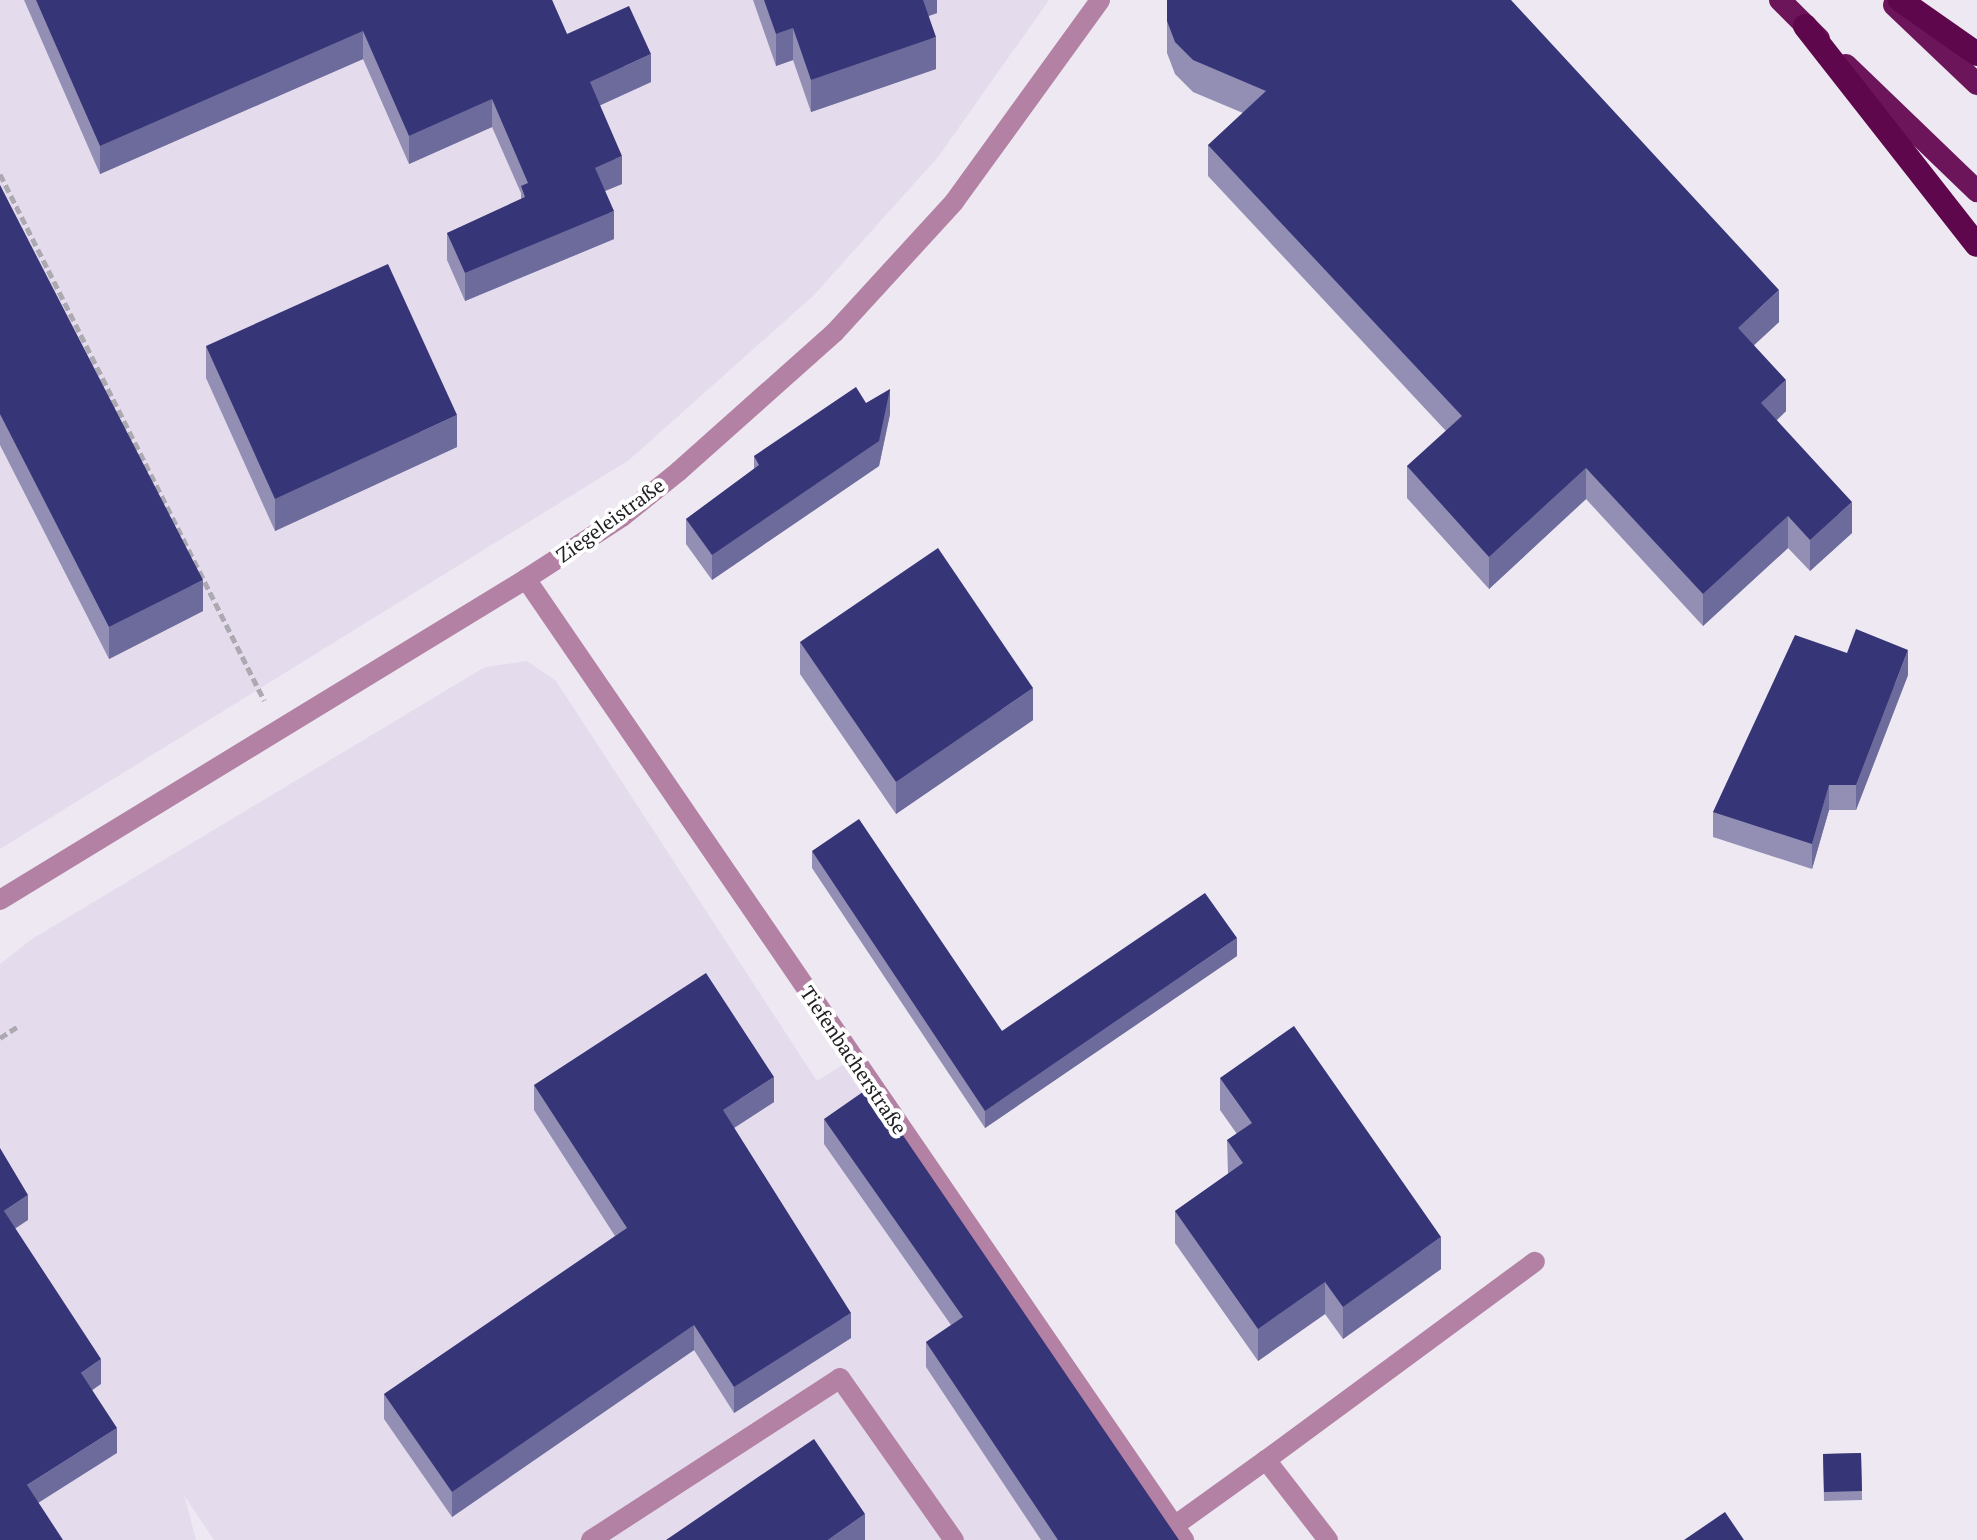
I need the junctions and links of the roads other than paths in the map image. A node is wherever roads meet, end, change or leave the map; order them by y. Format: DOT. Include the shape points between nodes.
graph roads {
  1 [pos="1100,0"];
  2 [pos="1780,0"];
  3 [pos="1889,0"];
  4 [pos="1900,0"];
  5 [pos="1805,26"];
  6 [pos="1977,54"];
  7 [pos="1977,84"];
  8 [pos="1977,191"];
  9 [pos="1977,245"];
  10 [pos="526,579"];
  11 [pos="0,900"];
  12 [pos="1535,1262"];
  13 [pos="1266,1460"];
  14 [pos="1179,1533"];
  15 [pos="591,1540"];
  16 [pos="954,1540"];
  17 [pos="1328,1540"];
  1 -- 10 [label="street, Ziegeleistraße" via="954,202 835,332 622,517"];
  2 -- 5 [label="highway"];
  3 -- 7 [label="highway"];
  4 -- 6 [label="highway"];
  5 -- 8 [label="highway"];
  5 -- 9 [label="highway"];
  10 -- 11 [label="street, Ziegeleistraße"];
  10 -- 14 [label="street, Tiefenbacherstraße"];
  12 -- 13 [label="street"];
  13 -- 14 [label="street"];
  13 -- 17 [label="street"];
  15 -- 16 [label="street" via="840,1378"];
}
